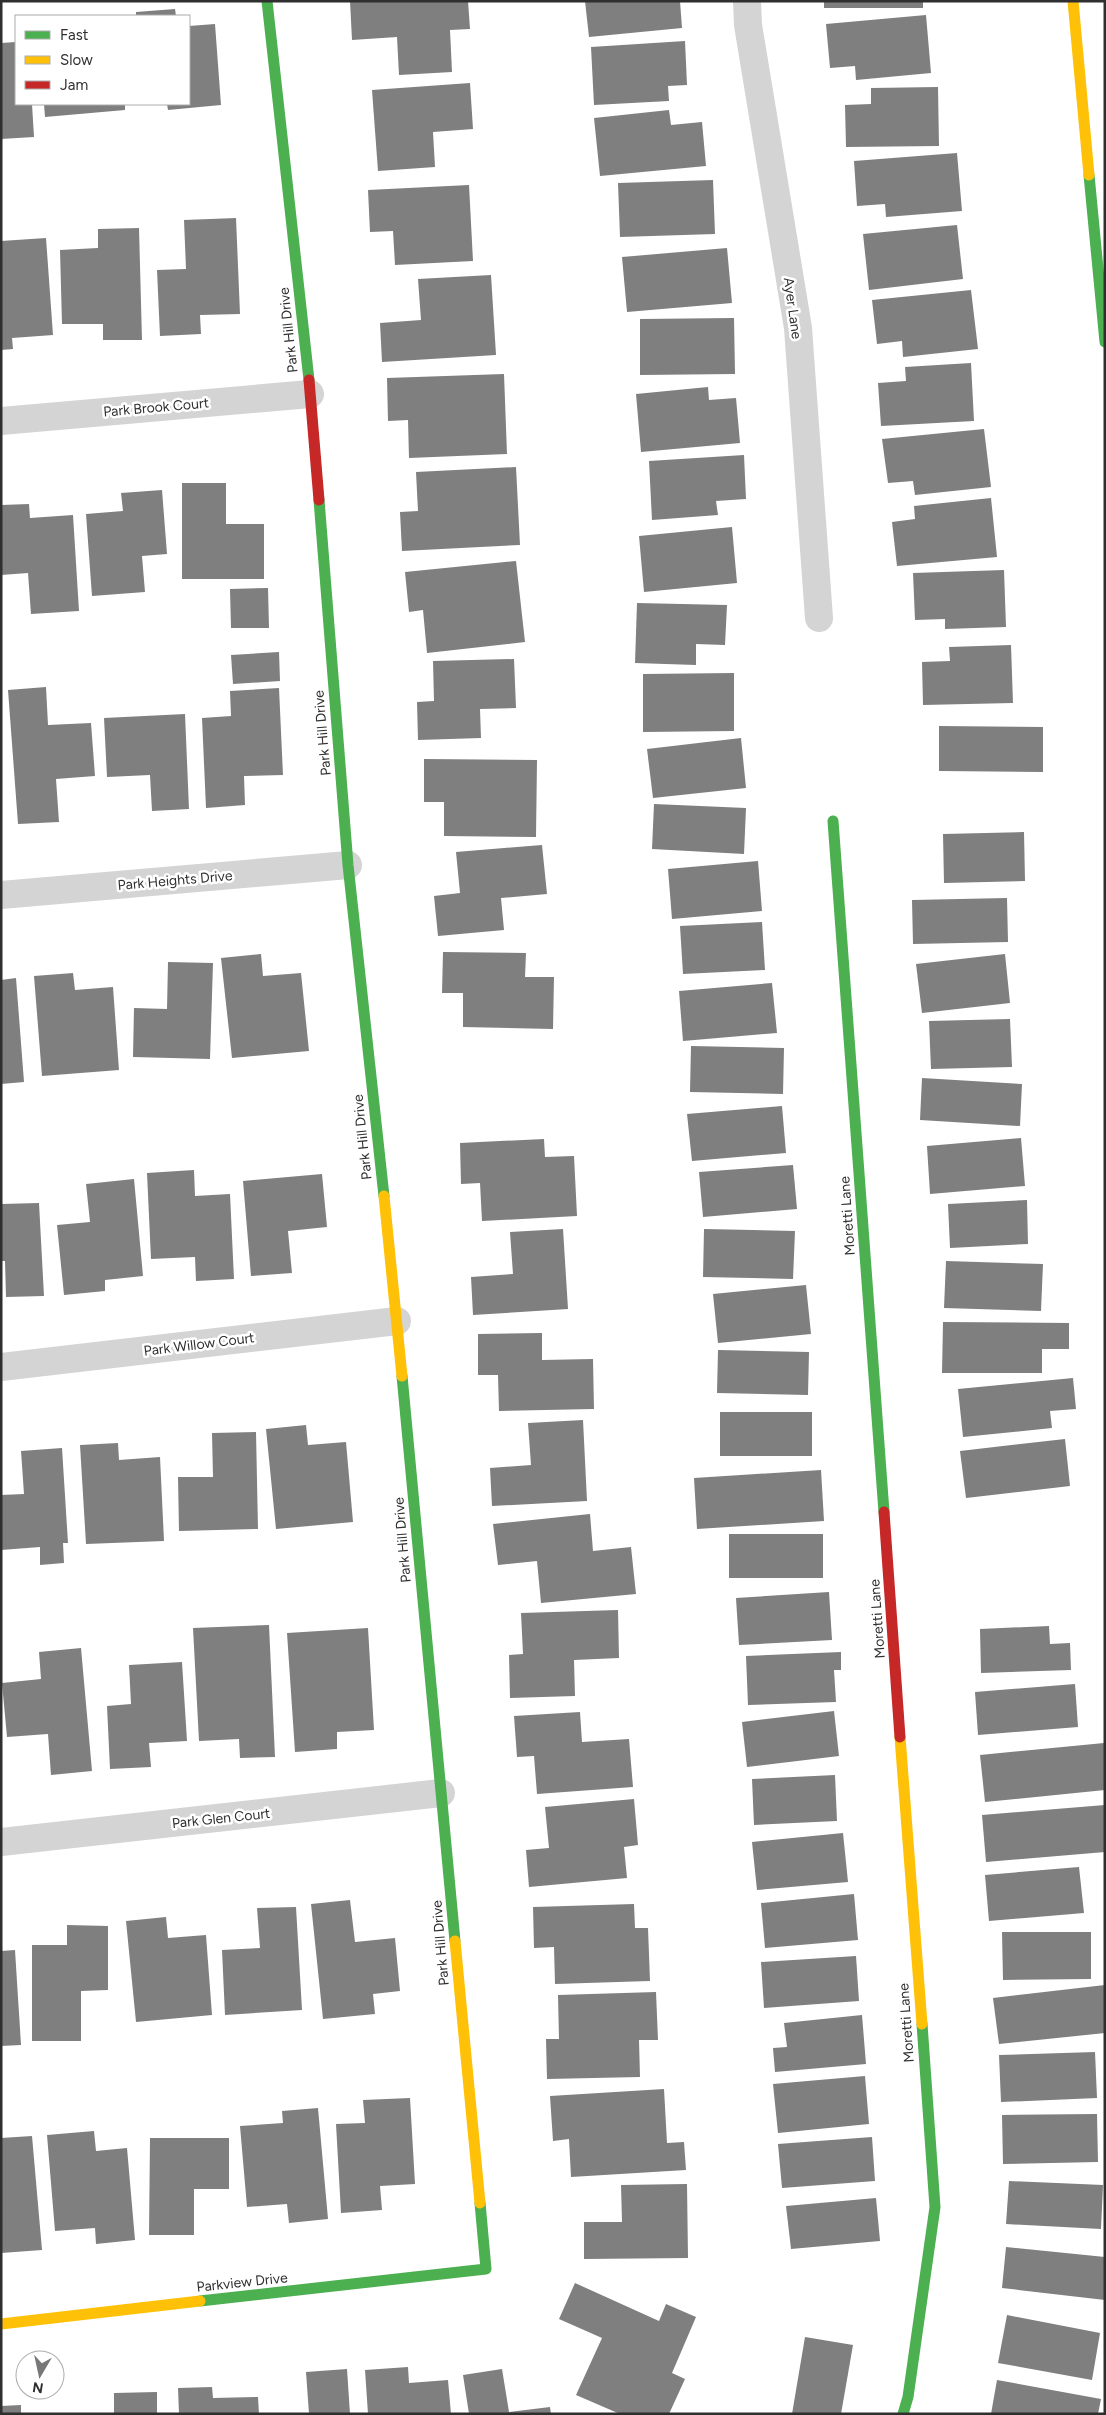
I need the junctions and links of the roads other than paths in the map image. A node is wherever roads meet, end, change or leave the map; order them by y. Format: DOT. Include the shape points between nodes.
graph roads {
  1 [pos="267,1"];
  2 [pos="747,1"];
  3 [pos="1073,1"];
  4 [pos="1105,342"];
  5 [pos="310,394"];
  6 [pos="1,421"];
  7 [pos="819,618"];
  8 [pos="833,821"];
  9 [pos="348,865"];
  10 [pos="1,895"];
  11 [pos="397,1321"];
  12 [pos="1,1367"];
  13 [pos="441,1793"];
  14 [pos="1,1842"];
  15 [pos="486,2269"];
  16 [pos="1,2324"];
  17 [pos="903,2414"];
  1 -- 5 [label="main road, Park Hill Drive"];
  2 -- 7 [label="street, Ayer Lane" via="748,25 798,328"];
  3 -- 4 [label="main road"];
  5 -- 6 [label="street, Park Brook Court"];
  5 -- 9 [label="main road, Park Hill Drive"];
  8 -- 17 [label="main road, Moretti Lane" via="935,2208"];
  9 -- 10 [label="street, Park Heights Drive"];
  9 -- 11 [label="main road, Park Hill Drive"];
  11 -- 12 [label="street, Park Willow Court"];
  11 -- 13 [label="main road, Park Hill Drive"];
  13 -- 14 [label="street, Park Glen Court"];
  13 -- 15 [label="main road, Park Hill Drive"];
  15 -- 16 [label="main road, Parkview Drive"];
}
